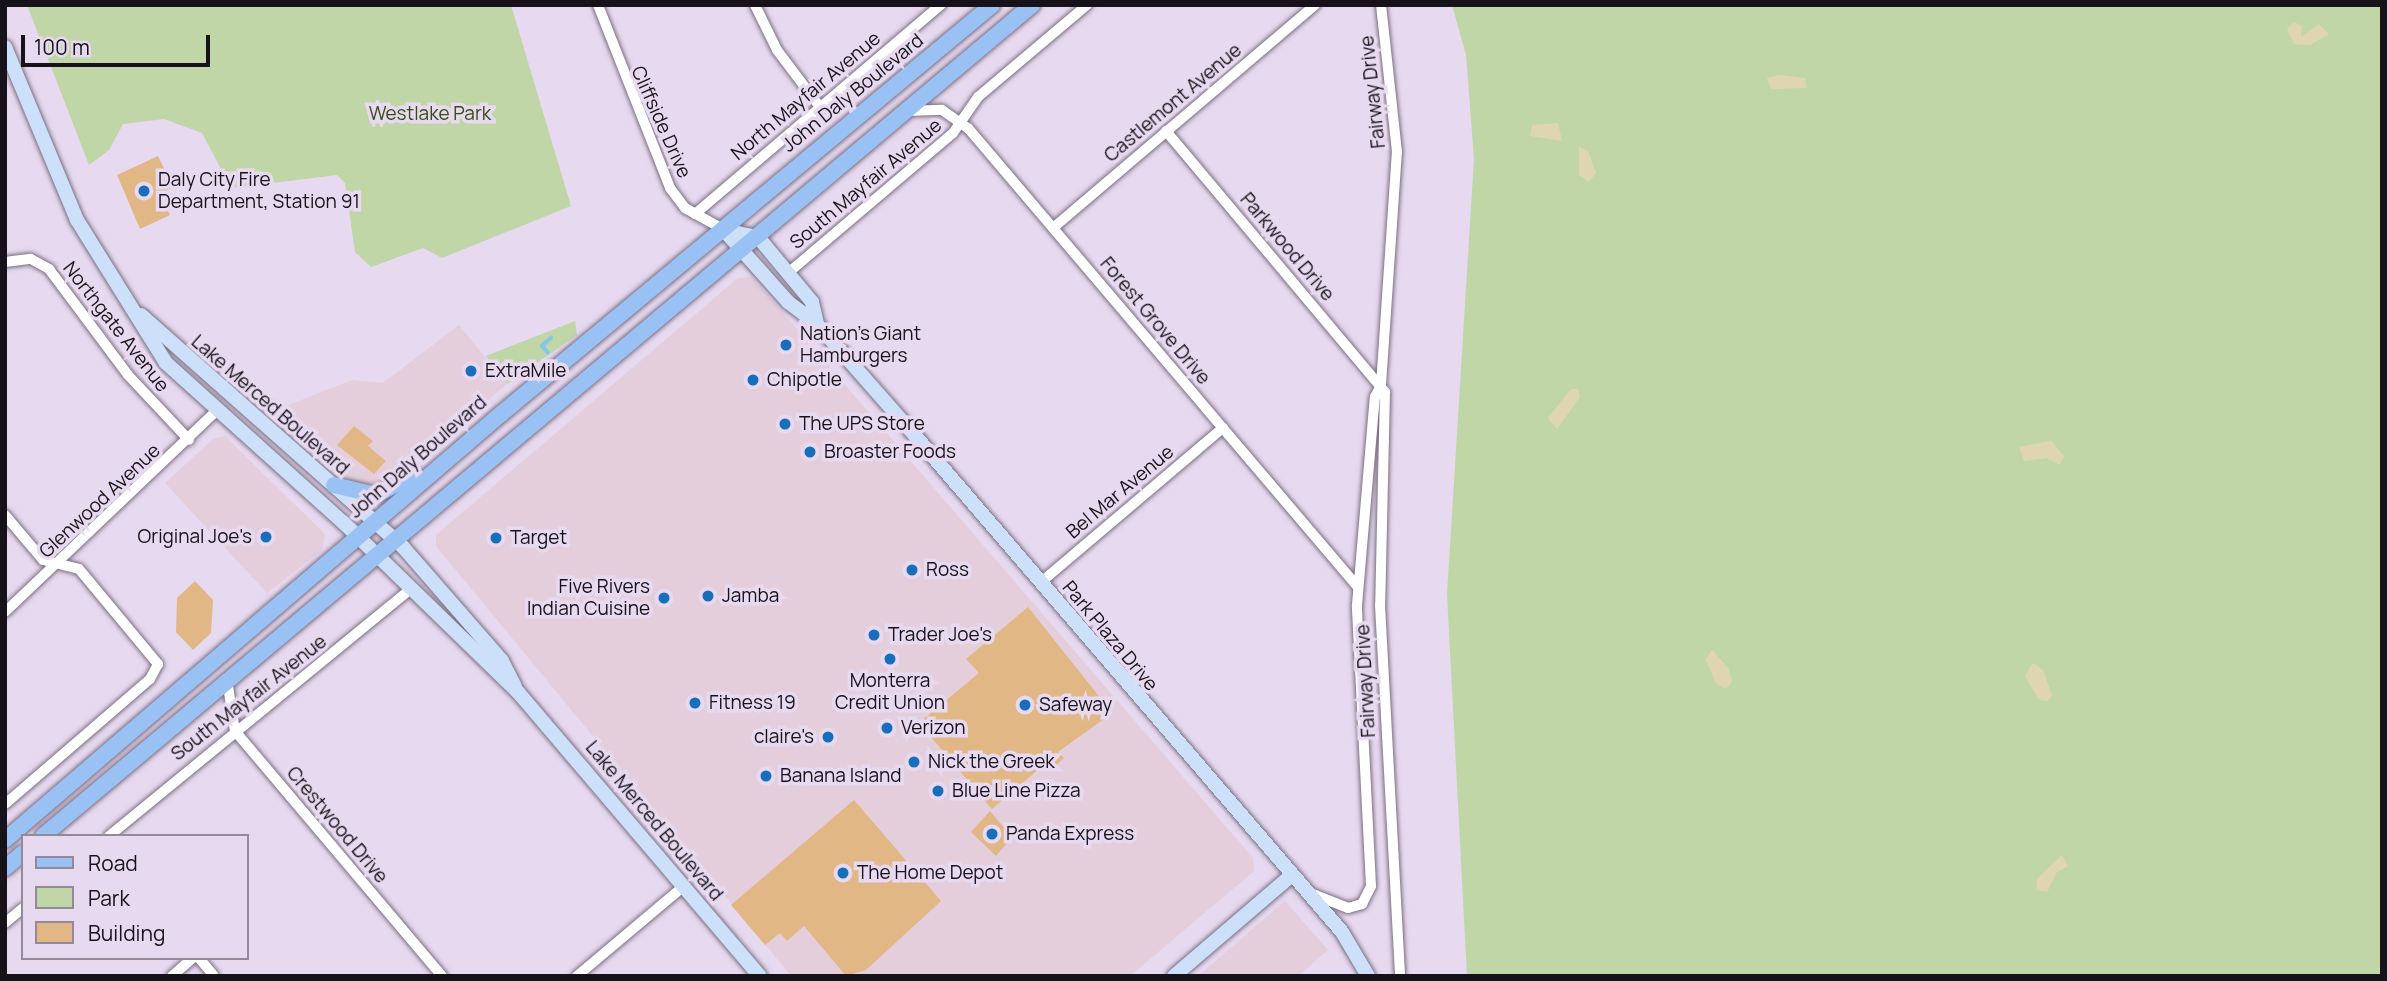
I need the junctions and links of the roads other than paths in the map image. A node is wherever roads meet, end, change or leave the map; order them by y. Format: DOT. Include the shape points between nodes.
graph roads {
  1 [pos="597,5"];
  2 [pos="755,5"];
  3 [pos="940,5"];
  4 [pos="992,5"];
  5 [pos="1032,5"];
  6 [pos="1087,5"];
  7 [pos="1315,5"];
  8 [pos="1381,5"];
  9 [pos="5,47"];
  10 [pos="820,107"];
  11 [pos="908,111"];
  12 [pos="964,123"];
  13 [pos="1166,131"];
  14 [pos="695,214"];
  15 [pos="1053,228"];
  16 [pos="723,229"];
  17 [pos="758,237"];
  18 [pos="743,250"];
  19 [pos="5,262"];
  20 [pos="788,273"];
  21 [pos="133,306"];
  22 [pos="817,324"];
  23 [pos="196,368"];
  24 [pos="1381,385"];
  25 [pos="512,406"];
  26 [pos="247,411"];
  27 [pos="215,412"];
  28 [pos="1223,428"];
  29 [pos="190,440"];
  30 [pos="334,485"];
  31 [pos="5,516"];
  32 [pos="375,522"];
  33 [pos="358,536"];
  34 [pos="397,541"];
  35 [pos="378,556"];
  36 [pos="59,564"];
  37 [pos="1040,583"];
  38 [pos="1357,586"];
  39 [pos="411,589"];
  40 [pos="5,612"];
  41 [pos="228,686"];
  42 [pos="518,692"];
  43 [pos="235,731"];
  44 [pos="5,804"];
  45 [pos="45,834"];
  46 [pos="111,834"];
  47 [pos="5,840"];
  48 [pos="21,855"];
  49 [pos="5,868"];
  50 [pos="1292,875"];
  51 [pos="684,886"];
  52 [pos="1306,891"];
  53 [pos="21,910"];
  54 [pos="5,923"];
  55 [pos="191,960"];
  56 [pos="201,960"];
  57 [pos="172,976"];
  58 [pos="214,976"];
  59 [pos="442,976"];
  60 [pos="577,976"];
  61 [pos="760,976"];
  62 [pos="1174,976"];
  63 [pos="1368,976"];
  64 [pos="1400,976"];
  1 -- 14 [label="street, Cliffside Drive" via="670,188"];
  2 -- 10 [label="street" via="777,50"];
  3 -- 10 [label="street, North Mayfair Avenue"];
  4 -- 16 [label="main road, John Daly Boulevard"];
  5 -- 11 [label="main road"];
  6 -- 12 [label="street, South Mayfair Avenue" via="978,97"];
  7 -- 13 [label="street, Castlemont Avenue"];
  8 -- 24 [label="street, Fairway Drive" via="1397,132"];
  9 -- 21 [label="street, Lake Merced Boulevard" via="77,220"];
  10 -- 14 [label="street, North Mayfair Avenue"];
  11 -- 12 [label="street, Forest Grove Drive" via="942,110"];
  11 -- 17 [label="main road"];
  12 -- 15 [label="street, Forest Grove Drive"];
  12 -- 20 [label="street, South Mayfair Avenue"];
  13 -- 15 [label="street, Castlemont Avenue"];
  13 -- 24 [label="street, Parkwood Drive"];
  14 -- 16 [label="street, Cliffside Drive"];
  15 -- 28 [label="street, Forest Grove Drive"];
  16 -- 17 [label="street"];
  16 -- 18 [label="street, Park Plaza Drive"];
  16 -- 25 [label="main road, John Daly Boulevard"];
  17 -- 18 [label="main road"];
  17 -- 20 [label="street, Park Plaza Drive"];
  18 -- 22 [label="street, Park Plaza Drive" via="788,302"];
  18 -- 34 [label="main road"];
  19 -- 29 [label="street, Northgate Avenue" via="31,259 49,269 128,375"];
  20 -- 22 [label="street, Park Plaza Drive" via="812,302"];
  21 -- 23 [label="street, Lake Merced Boulevard"];
  21 -- 27 [label="street, Lake Merced Boulevard" via="160,355"];
  22 -- 37 [label="street, Park Plaza Drive"];
  23 -- 26 [label="street, Lake Merced Boulevard"];
  23 -- 27 [label="street"];
  24 -- 38 [label="street, Fairway Drive" via="1375,397"];
  24 -- 64 [label="street, Fairway Drive" via="1387,399 1380,614"];
  25 -- 30 [label="main road" via="477,420 394,490 363,495"];
  25 -- 32 [label="main road, John Daly Boulevard"];
  26 -- 27 [label="street"];
  26 -- 30 [label="street, Lake Merced Boulevard"];
  27 -- 29 [label="street, Glenwood Avenue"];
  27 -- 33 [label="street, Lake Merced Boulevard"];
  28 -- 37 [label="street, Bel Mar Avenue"];
  28 -- 38 [label="street, Forest Grove Drive"];
  29 -- 36 [label="street, Glenwood Avenue"];
  30 -- 32 [label="street, Lake Merced Boulevard"];
  31 -- 36 [label="street" via="43,560"];
  32 -- 33 [label="main road, John Daly Boulevard"];
  32 -- 34 [label="street, Lake Merced Boulevard"];
  33 -- 35 [label="street, Lake Merced Boulevard"];
  33 -- 47 [label="main road, John Daly Boulevard"];
  34 -- 35 [label="main road"];
  34 -- 42 [label="street, Lake Merced Boulevard" via="494,651"];
  35 -- 39 [label="street, Lake Merced Boulevard"];
  35 -- 41 [label="main road"];
  36 -- 40 [label="street, Glenwood Avenue"];
  36 -- 44 [label="street" via="79,569 158,664 150,680"];
  37 -- 50 [label="street, Park Plaza Drive"];
  38 -- 52 [label="street, Fairway Drive" via="1371,886 1362,904 1348,908"];
  39 -- 42 [label="street, Lake Merced Boulevard"];
  39 -- 43 [label="street, South Mayfair Avenue"];
  41 -- 43 [label="street"];
  41 -- 45 [label="main road"];
  42 -- 51 [label="street, Lake Merced Boulevard"];
  43 -- 46 [label="street, South Mayfair Avenue"];
  43 -- 59 [label="street, Crestwood Drive"];
  48 -- 49 [label="main road"];
  50 -- 52 [label="street, Park Plaza Drive"];
  50 -- 62 [label="street"];
  51 -- 60 [label="street"];
  51 -- 61 [label="street, Lake Merced Boulevard"];
  52 -- 63 [label="street, Park Plaza Drive" via="1351,944"];
  53 -- 54 [label="street"];
  55 -- 57 [label="street"];
  56 -- 58 [label="street"];
}
